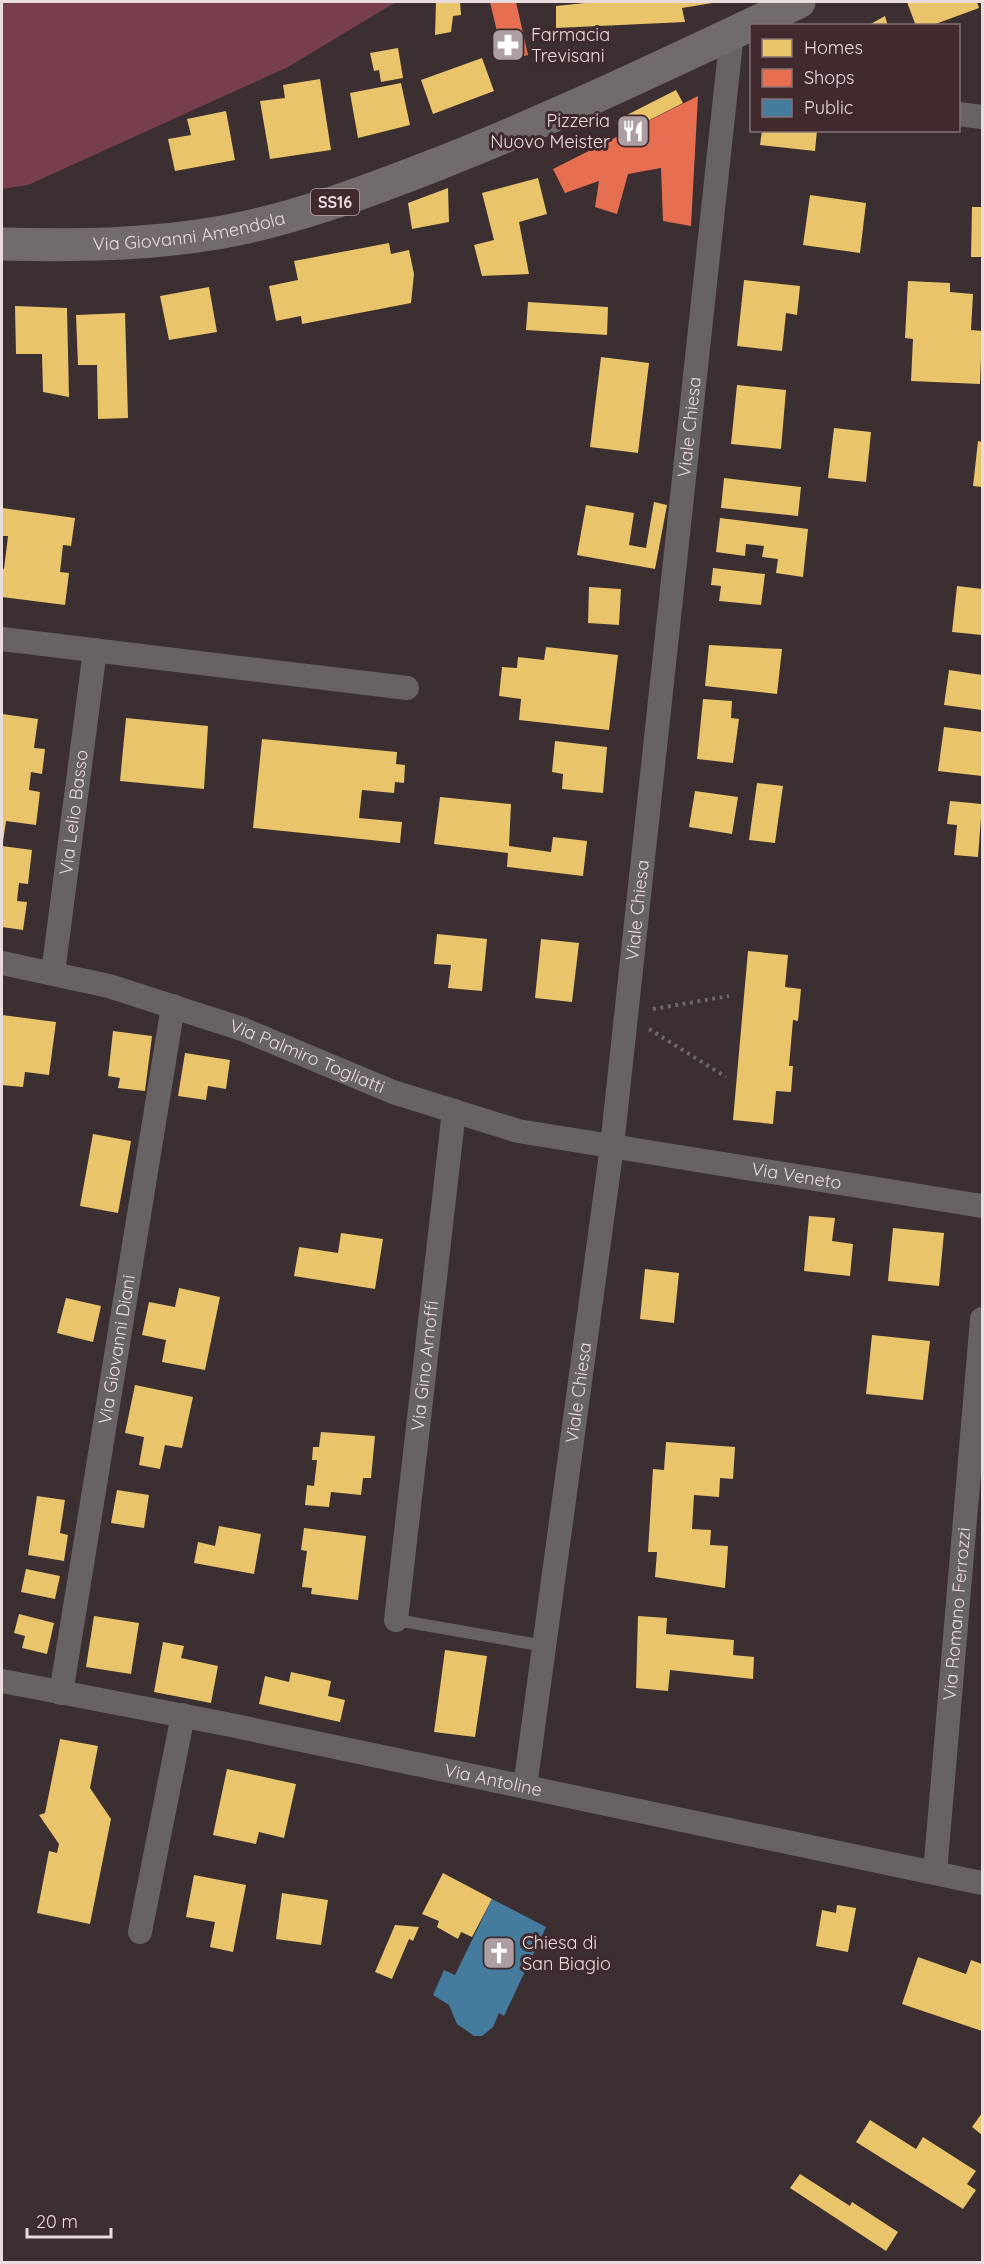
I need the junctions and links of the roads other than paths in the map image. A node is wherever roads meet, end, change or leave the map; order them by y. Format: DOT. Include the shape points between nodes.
graph roads {
  1 [pos="799,2"];
  2 [pos="751,24"];
  3 [pos="750,25"];
  4 [pos="732,33"];
  5 [pos="960,114"];
  6 [pos="982,117"];
  7 [pos="2,244"];
  8 [pos="2,639"];
  9 [pos="95,650"];
  10 [pos="407,688"];
  11 [pos="2,963"];
  12 [pos="53,973"];
  13 [pos="173,1006"];
  14 [pos="454,1111"];
  15 [pos="612,1146"];
  16 [pos="982,1206"];
  17 [pos="982,1319"];
  18 [pos="396,1620"];
  19 [pos="545,1646"];
  20 [pos="2,1681"];
  21 [pos="61,1693"];
  22 [pos="183,1715"];
  23 [pos="525,1787"];
  24 [pos="935,1873"];
  25 [pos="982,1883"];
  26 [pos="140,1932"];
  1 -- 2 [label="main road, Via Giovanni Amendola / SS16"];
  3 -- 4 [label="main road, Via Giovanni Amendola / SS16"];
  4 -- 7 [label="main road, Via Giovanni Amendola / SS16" via="553,116 315,209 181,238 83,246"];
  4 -- 15 [label="street, Viale Chiesa"];
  5 -- 6 [label="street"];
  8 -- 9 [label="street"];
  9 -- 10 [label="street"];
  9 -- 12 [label="street, Via Lelio Basso"];
  11 -- 12 [label="street, Via Palmiro Togliatti"];
  12 -- 13 [label="street, Via Palmiro Togliatti"];
  13 -- 14 [label="street, Via Palmiro Togliatti" via="242,1029 393,1092"];
  13 -- 21 [label="street, Via Giovanni Diani"];
  14 -- 15 [label="street, Via Palmiro Togliatti" via="518,1131"];
  14 -- 18 [label="street, Via Gino Arnoffi"];
  15 -- 16 [label="street, Via Veneto"];
  15 -- 19 [label="street, Viale Chiesa"];
  17 -- 24 [label="street, Via Romano Ferrozzi"];
  18 -- 19 [label="lane"];
  19 -- 23 [label="street, Viale Chiesa"];
  20 -- 21 [label="street, Via Antoline"];
  21 -- 22 [label="street, Via Antoline"];
  22 -- 23 [label="street, Via Antoline"];
  22 -- 26 [label="street"];
  23 -- 24 [label="street, Via Antoline"];
  24 -- 25 [label="street, Via Antoline"];
}
